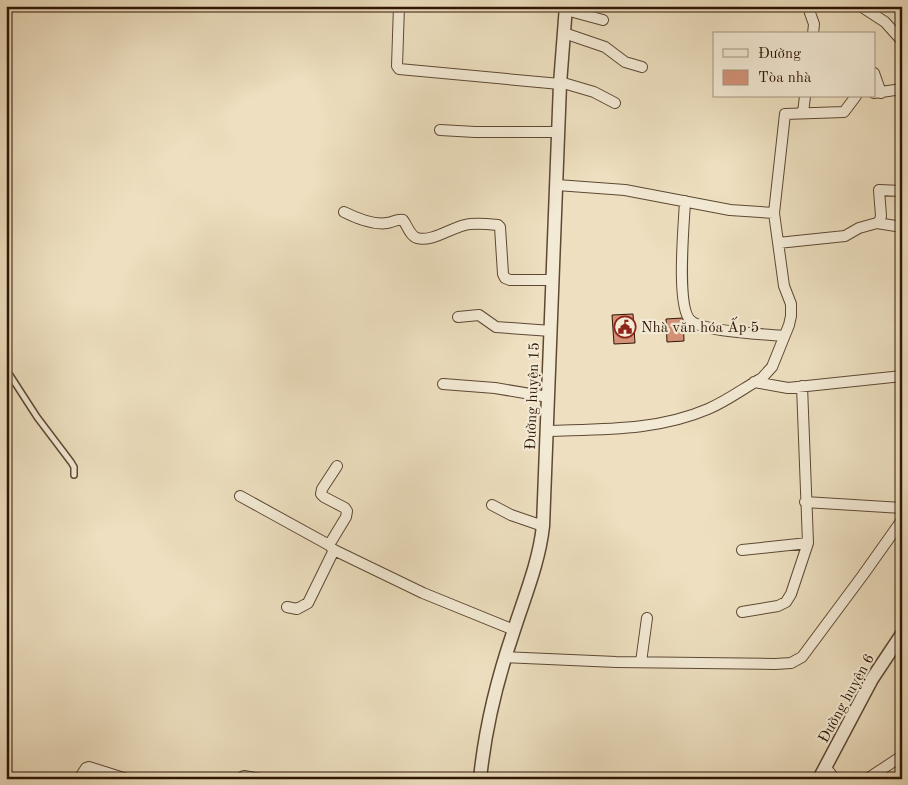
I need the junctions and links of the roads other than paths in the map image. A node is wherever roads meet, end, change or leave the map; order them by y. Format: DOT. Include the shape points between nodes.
graph roads {
  1 [pos="400,6"];
  2 [pos="862,7"];
  3 [pos="566,8"];
  4 [pos="810,14"];
  5 [pos="603,20"];
  6 [pos="814,32"];
  7 [pos="564,33"];
  8 [pos="902,41"];
  9 [pos="642,67"];
  10 [pos="560,83"];
  11 [pos="902,89"];
  12 [pos="878,93"];
  13 [pos="805,98"];
  14 [pos="855,98"];
  15 [pos="615,103"];
  16 [pos="803,112"];
  17 [pos="440,130"];
  18 [pos="559,132"];
  19 [pos="557,185"];
  20 [pos="902,191"];
  21 [pos="685,202"];
  22 [pos="344,212"];
  23 [pos="774,214"];
  24 [pos="877,224"];
  25 [pos="902,227"];
  26 [pos="778,243"];
  27 [pos="553,280"];
  28 [pos="458,317"];
  29 [pos="551,331"];
  30 [pos="784,336"];
  31 [pos="6,368"];
  32 [pos="902,376"];
  33 [pos="754,382"];
  34 [pos="443,384"];
  35 [pos="802,386"];
  36 [pos="548,397"];
  37 [pos="548,431"];
  38 [pos="337,466"];
  39 [pos="74,475"];
  40 [pos="240,496"];
  41 [pos="805,502"];
  42 [pos="492,505"];
  43 [pos="902,508"];
  44 [pos="902,520"];
  45 [pos="543,526"];
  46 [pos="808,543"];
  47 [pos="331,547"];
  48 [pos="742,550"];
  49 [pos="287,607"];
  50 [pos="742,612"];
  51 [pos="647,618"];
  52 [pos="514,630"];
  53 [pos="902,634"];
  54 [pos="505,657"];
  55 [pos="641,662"];
  56 [pos="902,756"];
  57 [pos="823,773"];
  58 [pos="79,779"];
  59 [pos="127,779"];
  60 [pos="239,779"];
  61 [pos="261,779"];
  62 [pos="480,779"];
  63 [pos="835,779"];
  64 [pos="867,779"];
  1 -- 10 [label="street" via="399,69"];
  2 -- 8 [label="street" via="885,22"];
  3 -- 5 [label="street"];
  3 -- 7 [label="street, Đường huyện 15"];
  4 -- 6 [label="street"];
  7 -- 9 [label="street" via="605,47 625,62"];
  7 -- 10 [label="street, Đường huyện 15"];
  10 -- 15 [label="street" via="594,92"];
  10 -- 18 [label="street, Đường huyện 15"];
  11 -- 12 [label="street"];
  13 -- 16 [label="street"];
  14 -- 16 [label="street" via="844,112"];
  16 -- 23 [label="street" via="784,116"];
  17 -- 18 [label="street"];
  18 -- 19 [label="street, Đường huyện 15"];
  19 -- 21 [label="street" via="624,190"];
  19 -- 27 [label="street, Đường huyện 15"];
  20 -- 24 [label="street" via="879,190 881,216"];
  21 -- 23 [label="street"];
  21 -- 30 [label="street" via="682,269 686,315 704,327"];
  22 -- 27 [label="street" via="373,222 403,220 412,234 421,239 470,224 498,225 505,278"];
  23 -- 26 [label="street"];
  24 -- 25 [label="street"];
  24 -- 26 [label="street" via="859,228 845,236"];
  26 -- 30 [label="street" via="791,316"];
  27 -- 29 [label="street, Đường huyện 15"];
  28 -- 29 [label="street" via="479,315 496,327"];
  29 -- 36 [label="street, Đường huyện 15"];
  30 -- 33 [label="street" via="772,367"];
  31 -- 39 [label="lane" via="74,467"];
  32 -- 35 [label="street"];
  33 -- 35 [label="street" via="775,387"];
  33 -- 37 [label="street" via="709,409 672,421 636,428"];
  34 -- 36 [label="street"];
  35 -- 41 [label="street"];
  36 -- 37 [label="street, Đường huyện 15"];
  37 -- 45 [label="street, Đường huyện 15"];
  38 -- 47 [label="street" via="321,494 347,511"];
  40 -- 47 [label="street"];
  41 -- 43 [label="street"];
  41 -- 46 [label="street"];
  42 -- 45 [label="street"];
  44 -- 55 [label="street" via="796,662"];
  45 -- 52 [label="street, Đường huyện 15" via="542,540"];
  46 -- 48 [label="street"];
  46 -- 50 [label="street" via="786,602"];
  47 -- 49 [label="street" via="308,603 297,609"];
  47 -- 52 [label="street" via="423,594"];
  51 -- 55 [label="street"];
  52 -- 54 [label="street, Đường huyện 15"];
  53 -- 57 [label="street, Đường huyện 6" via="872,679"];
  54 -- 55 [label="street"];
  54 -- 62 [label="street, Đường huyện 15" via="490,714"];
  56 -- 64 [label="street"];
  57 -- 63 [label="street"];
  58 -- 59 [label="street" via="89,767"];
  60 -- 61 [label="street" via="244,776"];
}
